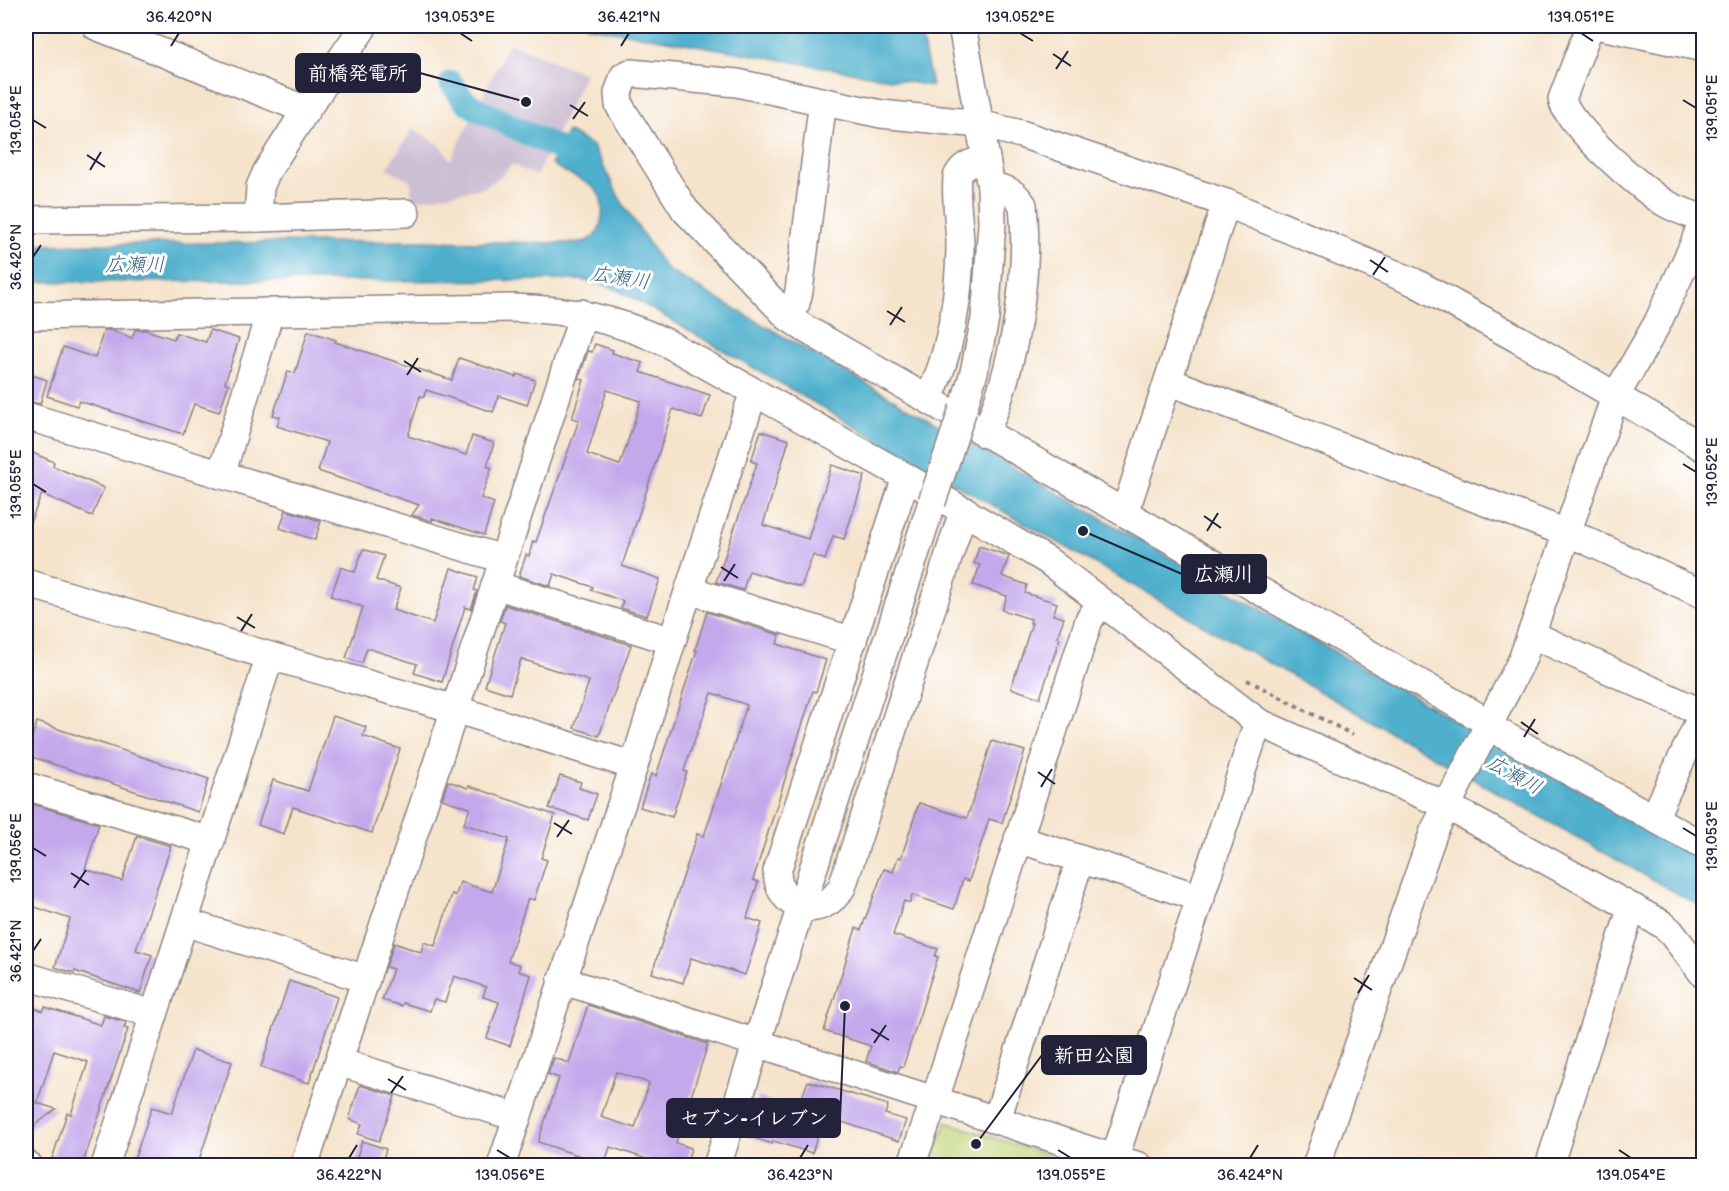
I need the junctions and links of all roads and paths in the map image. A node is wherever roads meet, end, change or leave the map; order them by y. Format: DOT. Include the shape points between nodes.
graph roads {
  1 [pos="96,26"];
  2 [pos="962,26"];
  3 [pos="1590,26"];
  4 [pos="1601,26"];
  5 [pos="363,29"];
  6 [pos="1704,48"];
  7 [pos="826,103"];
  8 [pos="306,110"];
  9 [pos="979,123"];
  10 [pos="986,159"];
  11 [pos="991,187"];
  12 [pos="1226,203"];
  13 [pos="406,213"];
  14 [pos="258,218"];
  15 [pos="1703,219"];
  16 [pos="26,220"];
  17 [pos="266,312"];
  18 [pos="581,313"];
  19 [pos="26,316"];
  20 [pos="788,316"];
  21 [pos="1168,381"];
  22 [pos="755,393"];
  23 [pos="1615,397"];
  24 [pos="928,399"];
  25 [pos="26,416"];
  26 [pos="986,434"];
  27 [pos="1704,448"];
  28 [pos="221,475"];
  29 [pos="906,477"];
  30 [pos="1121,510"];
  31 [pos="966,511"];
  32 [pos="1566,534"];
  33 [pos="503,559"];
  34 [pos="26,583"];
  35 [pos="495,585"];
  36 [pos="689,590"];
  37 [pos="1704,595"];
  38 [pos="1101,603"];
  39 [pos="1531,634"];
  40 [pos="672,641"];
  41 [pos="853,641"];
  42 [pos="270,656"];
  43 [pos="1241,677"];
  44 [pos="455,709"];
  45 [pos="1703,712"];
  46 [pos="1258,722"];
  47 [pos="1487,728"];
  48 [pos="1353,735"];
  49 [pos="634,766"];
  50 [pos="26,786"];
  51 [pos="1447,806"];
  52 [pos="1654,818"];
  53 [pos="1018,839"];
  54 [pos="211,841"];
  55 [pos="1704,846"];
  56 [pos="1080,860"];
  57 [pos="1201,898"];
  58 [pos="801,906"];
  59 [pos="1634,908"];
  60 [pos="184,922"];
  61 [pos="1704,975"];
  62 [pos="26,976"];
  63 [pos="366,979"];
  64 [pos="561,980"];
  65 [pos="153,1014"];
  66 [pos="758,1041"];
  67 [pos="339,1062"];
  68 [pos="935,1099"];
  69 [pos="516,1117"];
  70 [pos="997,1119"];
  71 [pos="1127,1161"];
  72 [pos="105,1166"];
  73 [pos="304,1166"];
  74 [pos="501,1166"];
  75 [pos="717,1166"];
  76 [pos="911,1166"];
  77 [pos="1316,1166"];
  78 [pos="1548,1166"];
  1 -- 8 [label="street"];
  2 -- 9 [label="street"];
  3 -- 15 [label="street" via="1562,99 1567,112 1609,158 1653,195"];
  4 -- 6 [label="street"];
  5 -- 8 [label="street"];
  7 -- 9 [label="street" via="881,114"];
  7 -- 20 [label="street" via="821,116 799,291"];
  7 -- 20 [label="street" via="737,83 630,74 624,76 618,93 619,105 685,210"];
  8 -- 14 [label="street" via="267,171"];
  9 -- 10 [label="street"];
  9 -- 12 [label="street"];
  10 -- 11 [label="street"];
  10 -- 24 [label="street" via="961,169 956,186 958,272 952,318"];
  11 -- 26 [label="street" via="1010,190 1023,205 1024,256 1017,319 1004,380"];
  11 -- 58 [label="street, bridge" via="991,255 985,319 974,372"];
  12 -- 21 [label="street"];
  12 -- 23 [label="street" via="1414,282"];
  13 -- 14 [label="street"];
  14 -- 16 [label="street"];
  15 -- 23 [label="street" via="1657,324"];
  17 -- 18 [label="street" via="545,309"];
  17 -- 19 [label="street"];
  17 -- 28 [label="street" via="267,322"];
  18 -- 22 [label="street" via="665,342"];
  18 -- 33 [label="street"];
  20 -- 24 [label="street"];
  21 -- 30 [label="street" via="1130,497"];
  21 -- 32 [label="street"];
  22 -- 29 [label="street"];
  22 -- 36 [label="street"];
  23 -- 27 [label="street"];
  23 -- 32 [label="street"];
  24 -- 26 [label="street"];
  25 -- 28 [label="street"];
  26 -- 30 [label="street"];
  28 -- 33 [label="street"];
  29 -- 31 [label="street"];
  29 -- 41 [label="street"];
  30 -- 47 [label="street"];
  31 -- 38 [label="street" via="1048,561"];
  31 -- 58 [label="street" via="842,887 836,898 824,905"];
  32 -- 37 [label="street"];
  32 -- 39 [label="street"];
  33 -- 35 [label="street"];
  34 -- 42 [label="street"];
  35 -- 40 [label="street"];
  35 -- 44 [label="street"];
  36 -- 40 [label="street"];
  36 -- 41 [label="street"];
  38 -- 46 [label="street"];
  38 -- 53 [label="street" via="1089,620"];
  39 -- 45 [label="street"];
  39 -- 47 [label="street"];
  40 -- 49 [label="street"];
  41 -- 58 [label="street" via="777,871 781,892 787,900"];
  42 -- 44 [label="street"];
  42 -- 54 [label="street"];
  43 -- 48 [label="path"];
  44 -- 49 [label="street"];
  44 -- 63 [label="street"];
  45 -- 52 [label="street"];
  46 -- 51 [label="street"];
  46 -- 57 [label="street"];
  47 -- 51 [label="street"];
  47 -- 52 [label="street"];
  49 -- 64 [label="street"];
  50 -- 54 [label="street"];
  51 -- 59 [label="street"];
  51 -- 77 [label="street" via="1434,831"];
  52 -- 55 [label="street"];
  53 -- 56 [label="street"];
  53 -- 68 [label="street"];
  54 -- 60 [label="street"];
  56 -- 57 [label="street"];
  56 -- 70 [label="street"];
  57 -- 71 [label="street"];
  58 -- 66 [label="street"];
  59 -- 61 [label="street" via="1665,926"];
  59 -- 78 [label="street"];
  60 -- 63 [label="street"];
  60 -- 65 [label="street"];
  62 -- 65 [label="street"];
  63 -- 67 [label="street"];
  64 -- 66 [label="street"];
  64 -- 69 [label="street"];
  65 -- 72 [label="street"];
  66 -- 68 [label="street"];
  66 -- 75 [label="street"];
  67 -- 69 [label="street"];
  67 -- 73 [label="street"];
  68 -- 70 [label="street"];
  68 -- 76 [label="street"];
  69 -- 74 [label="street"];
  70 -- 71 [label="street"];
}
